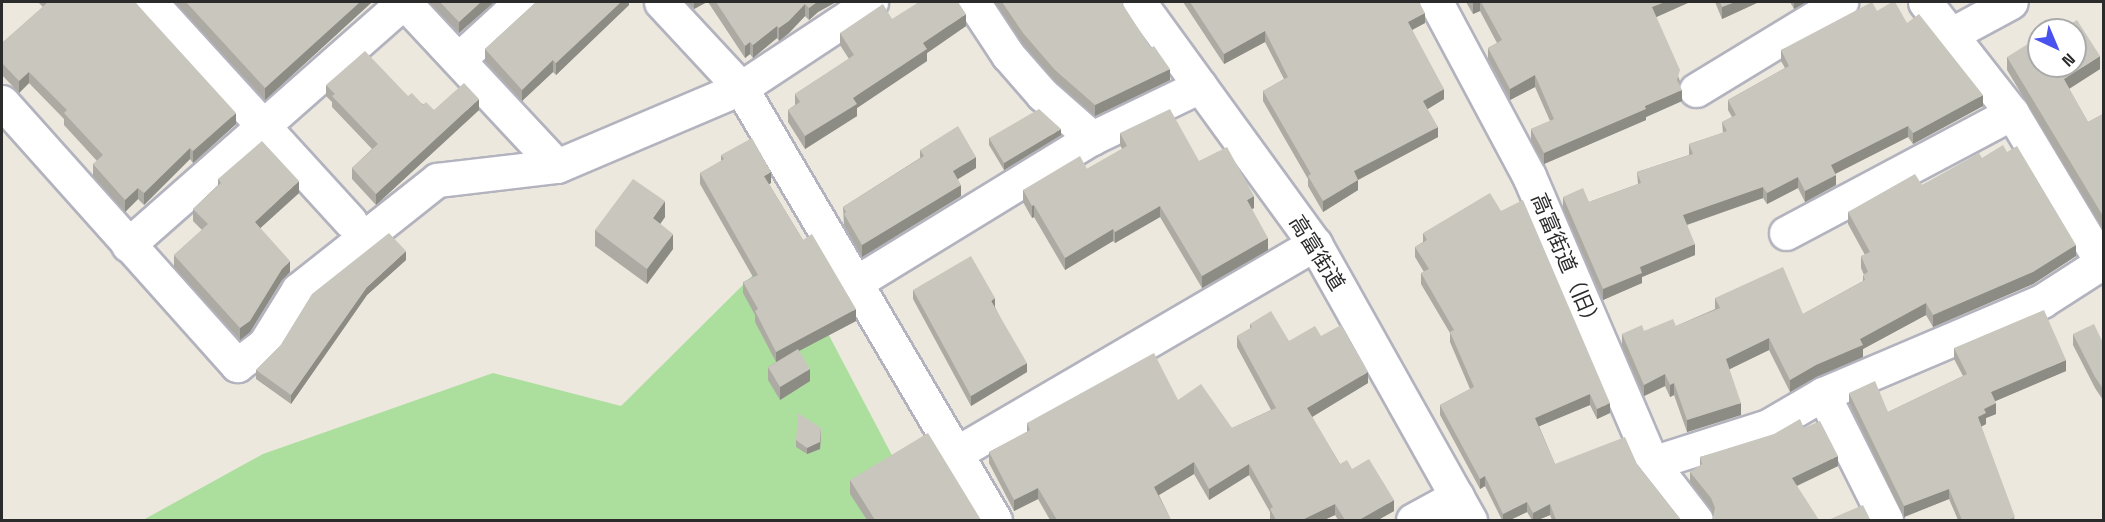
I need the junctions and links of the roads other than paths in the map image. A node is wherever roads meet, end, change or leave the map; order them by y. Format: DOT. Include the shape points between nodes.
graph roads {
  1 [pos="150,2"];
  2 [pos="404,2"];
  3 [pos="520,2"];
  4 [pos="661,2"];
  5 [pos="871,2"];
  6 [pos="973,2"];
  7 [pos="1139,2"];
  8 [pos="1436,2"];
  9 [pos="1841,2"];
  10 [pos="1925,2"];
  11 [pos="2012,2"];
  12 [pos="1950,35"];
  13 [pos="459,59"];
  14 [pos="1200,86"];
  15 [pos="741,88"];
  16 [pos="1696,90"];
  17 [pos="2,102"];
  18 [pos="2012,113"];
  19 [pos="263,126"];
  20 [pos="1092,138"];
  21 [pos="556,166"];
  22 [pos="350,221"];
  23 [pos="1786,232"];
  24 [pos="1315,244"];
  25 [pos="128,245"];
  26 [pos="2103,263"];
  27 [pos="855,283"];
  28 [pos="1823,394"];
  29 [pos="955,454"];
  30 [pos="1652,463"];
  31 [pos="1464,508"];
  32 [pos="995,520"];
  33 [pos="1413,520"];
  34 [pos="1696,520"];
  35 [pos="1886,520"];
  1 -- 19 [label="street"];
  2 -- 13 [label="street"];
  2 -- 19 [label="street"];
  3 -- 13 [label="street"];
  4 -- 15 [label="street"];
  5 -- 15 [label="street"];
  6 -- 20 [label="street" via="1042,94"];
  7 -- 14 [label="street, 高富街道"];
  8 -- 30 [label="street, 高富街道（旧）" via="1529,176"];
  9 -- 16 [label="street"];
  10 -- 12 [label="street"];
  11 -- 12 [label="street"];
  12 -- 18 [label="street"];
  13 -- 21 [label="street"];
  14 -- 20 [label="street"];
  14 -- 24 [label="street, 高富街道"];
  15 -- 21 [label="street"];
  15 -- 27 [label="street"];
  17 -- 25 [label="street"];
  18 -- 23 [label="street"];
  18 -- 26 [label="street"];
  19 -- 22 [label="street"];
  19 -- 25 [label="street"];
  20 -- 27 [label="street"];
  21 -- 25 [label="street" via="437,180 298,290 264,345 237,365"];
  24 -- 29 [label="street"];
  24 -- 31 [label="street, 高富街道"];
  26 -- 28 [label="street" via="2042,301"];
  27 -- 29 [label="street"];
  28 -- 30 [label="street" via="1768,426"];
  28 -- 35 [label="street"];
  29 -- 32 [label="street"];
  30 -- 34 [label="street, 高富街道（旧）"];
  31 -- 33 [label="street"];
}
